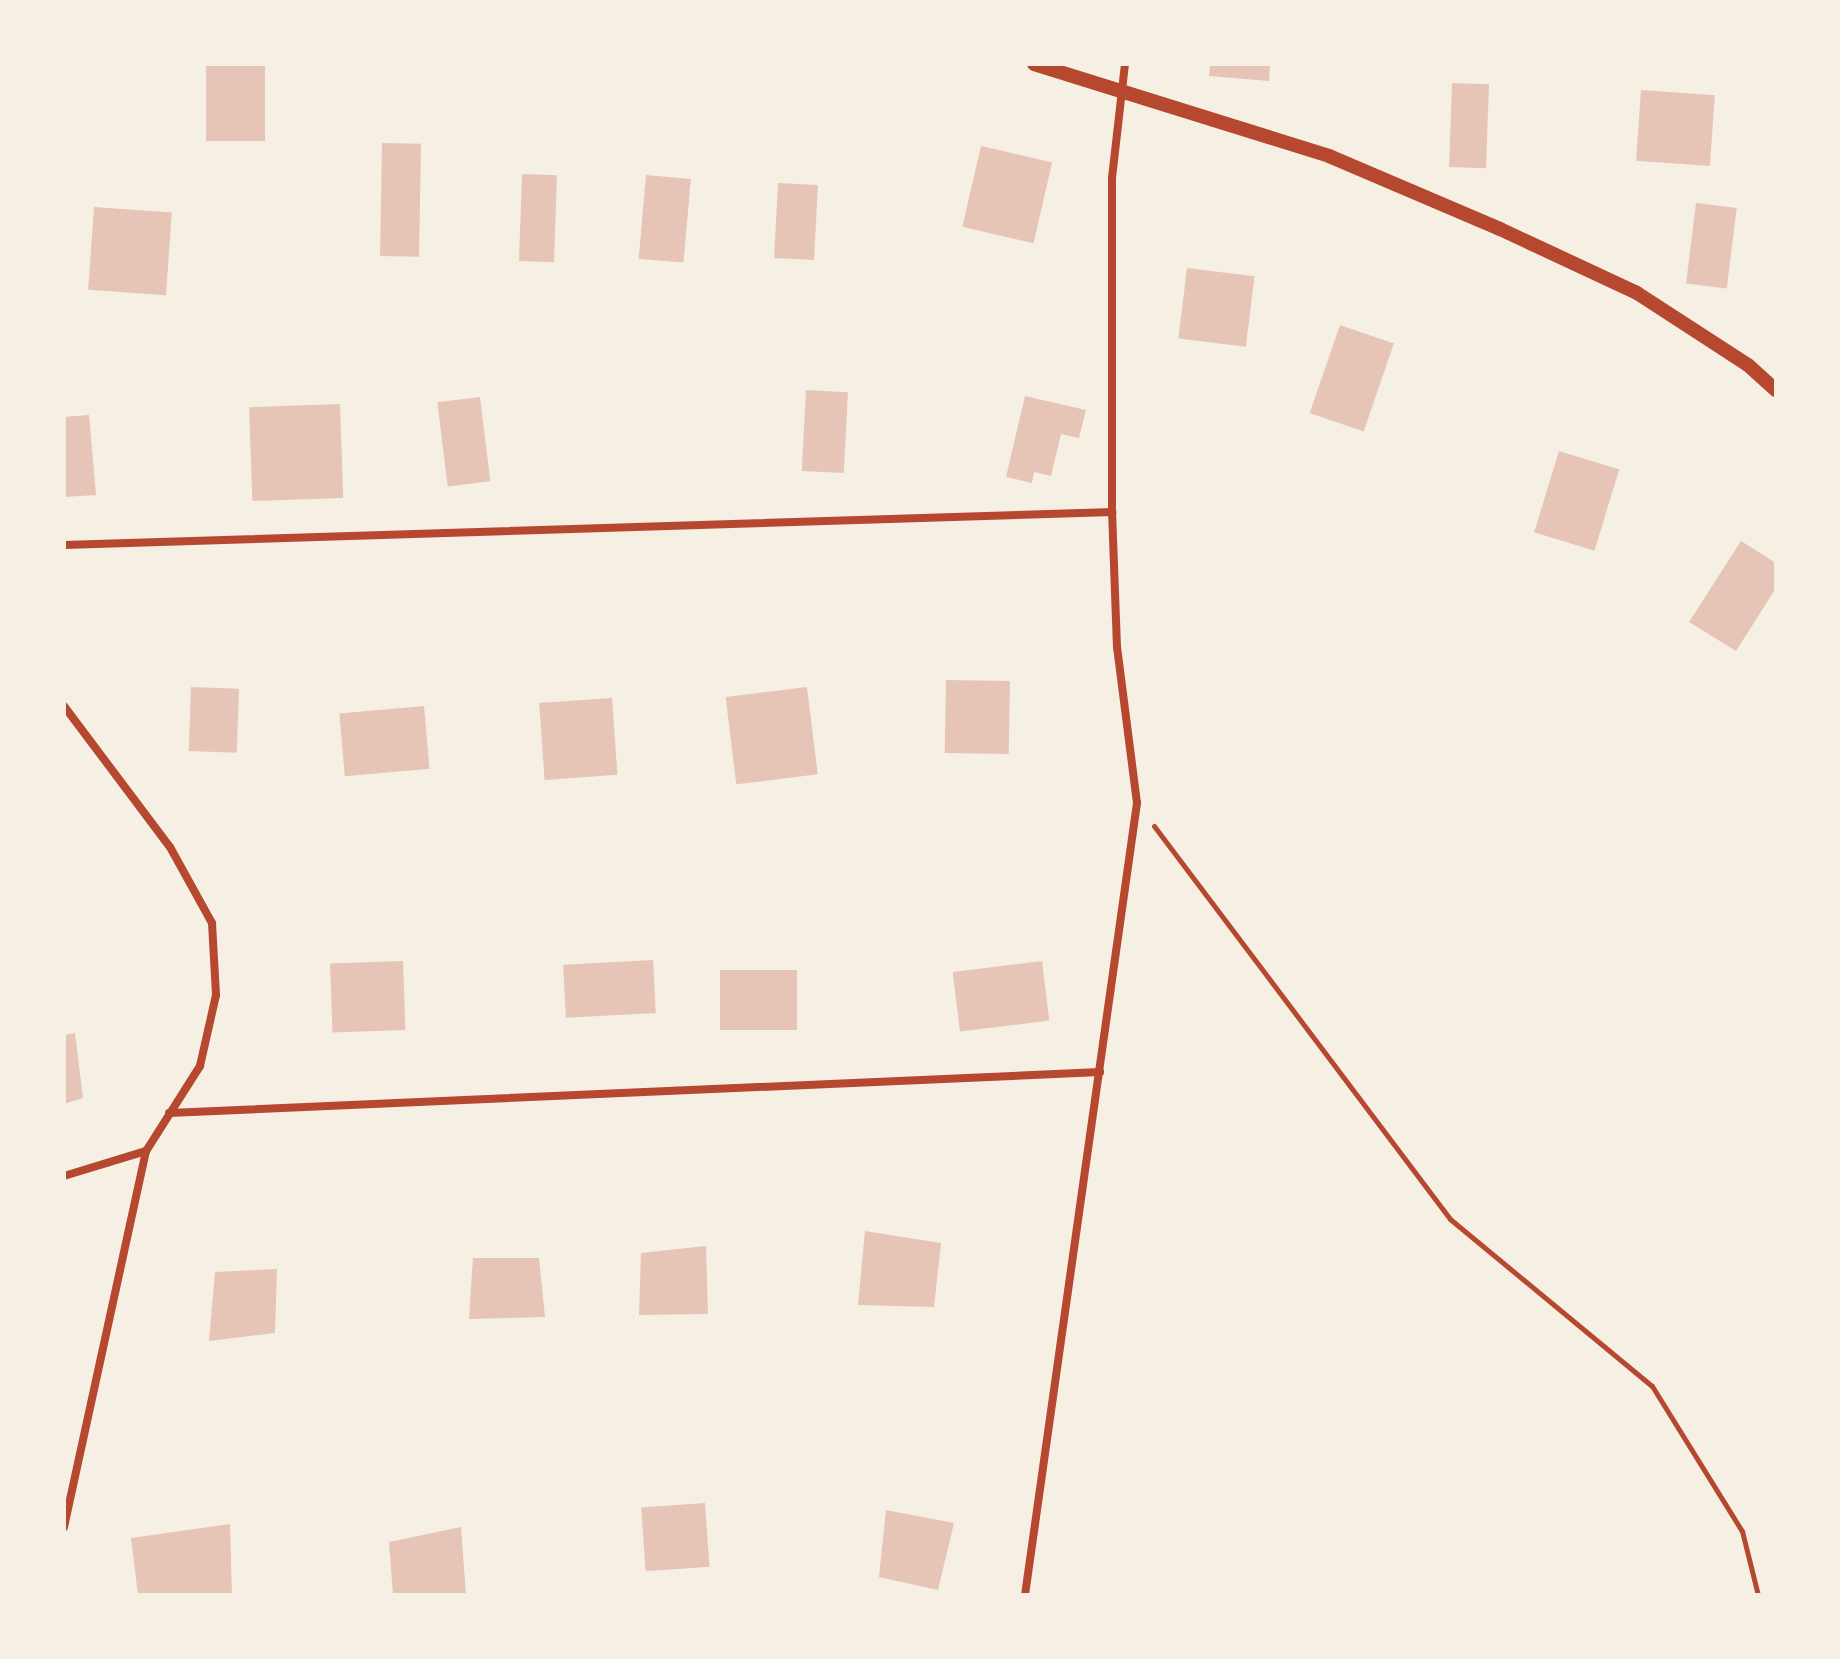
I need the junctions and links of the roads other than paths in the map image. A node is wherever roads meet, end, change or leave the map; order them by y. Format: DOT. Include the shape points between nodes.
graph roads {
  1 [pos="1034,64"];
  2 [pos="1125,64"];
  3 [pos="1122,91"];
  4 [pos="1776,390"];
  5 [pos="1112,512"];
  6 [pos="64,545"];
  7 [pos="64,706"];
  8 [pos="1100,1072"];
  9 [pos="169,1113"];
  10 [pos="146,1151"];
  11 [pos="64,1176"];
  12 [pos="64,1527"];
  13 [pos="1025,1595"];
  1 -- 3 [label="street"];
  2 -- 3 [label="street"];
  3 -- 4 [label="street" via="1329,156 1500,229 1637,293 1748,365"];
  3 -- 5 [label="street" via="1112,178"];
  5 -- 6 [label="street"];
  5 -- 8 [label="street" via="1117,647 1137,803"];
  7 -- 9 [label="street" via="170,847 212,923 216,995 200,1066"];
  8 -- 9 [label="street"];
  8 -- 13 [label="street"];
  9 -- 10 [label="street"];
  10 -- 11 [label="street"];
  10 -- 12 [label="street"];
}
